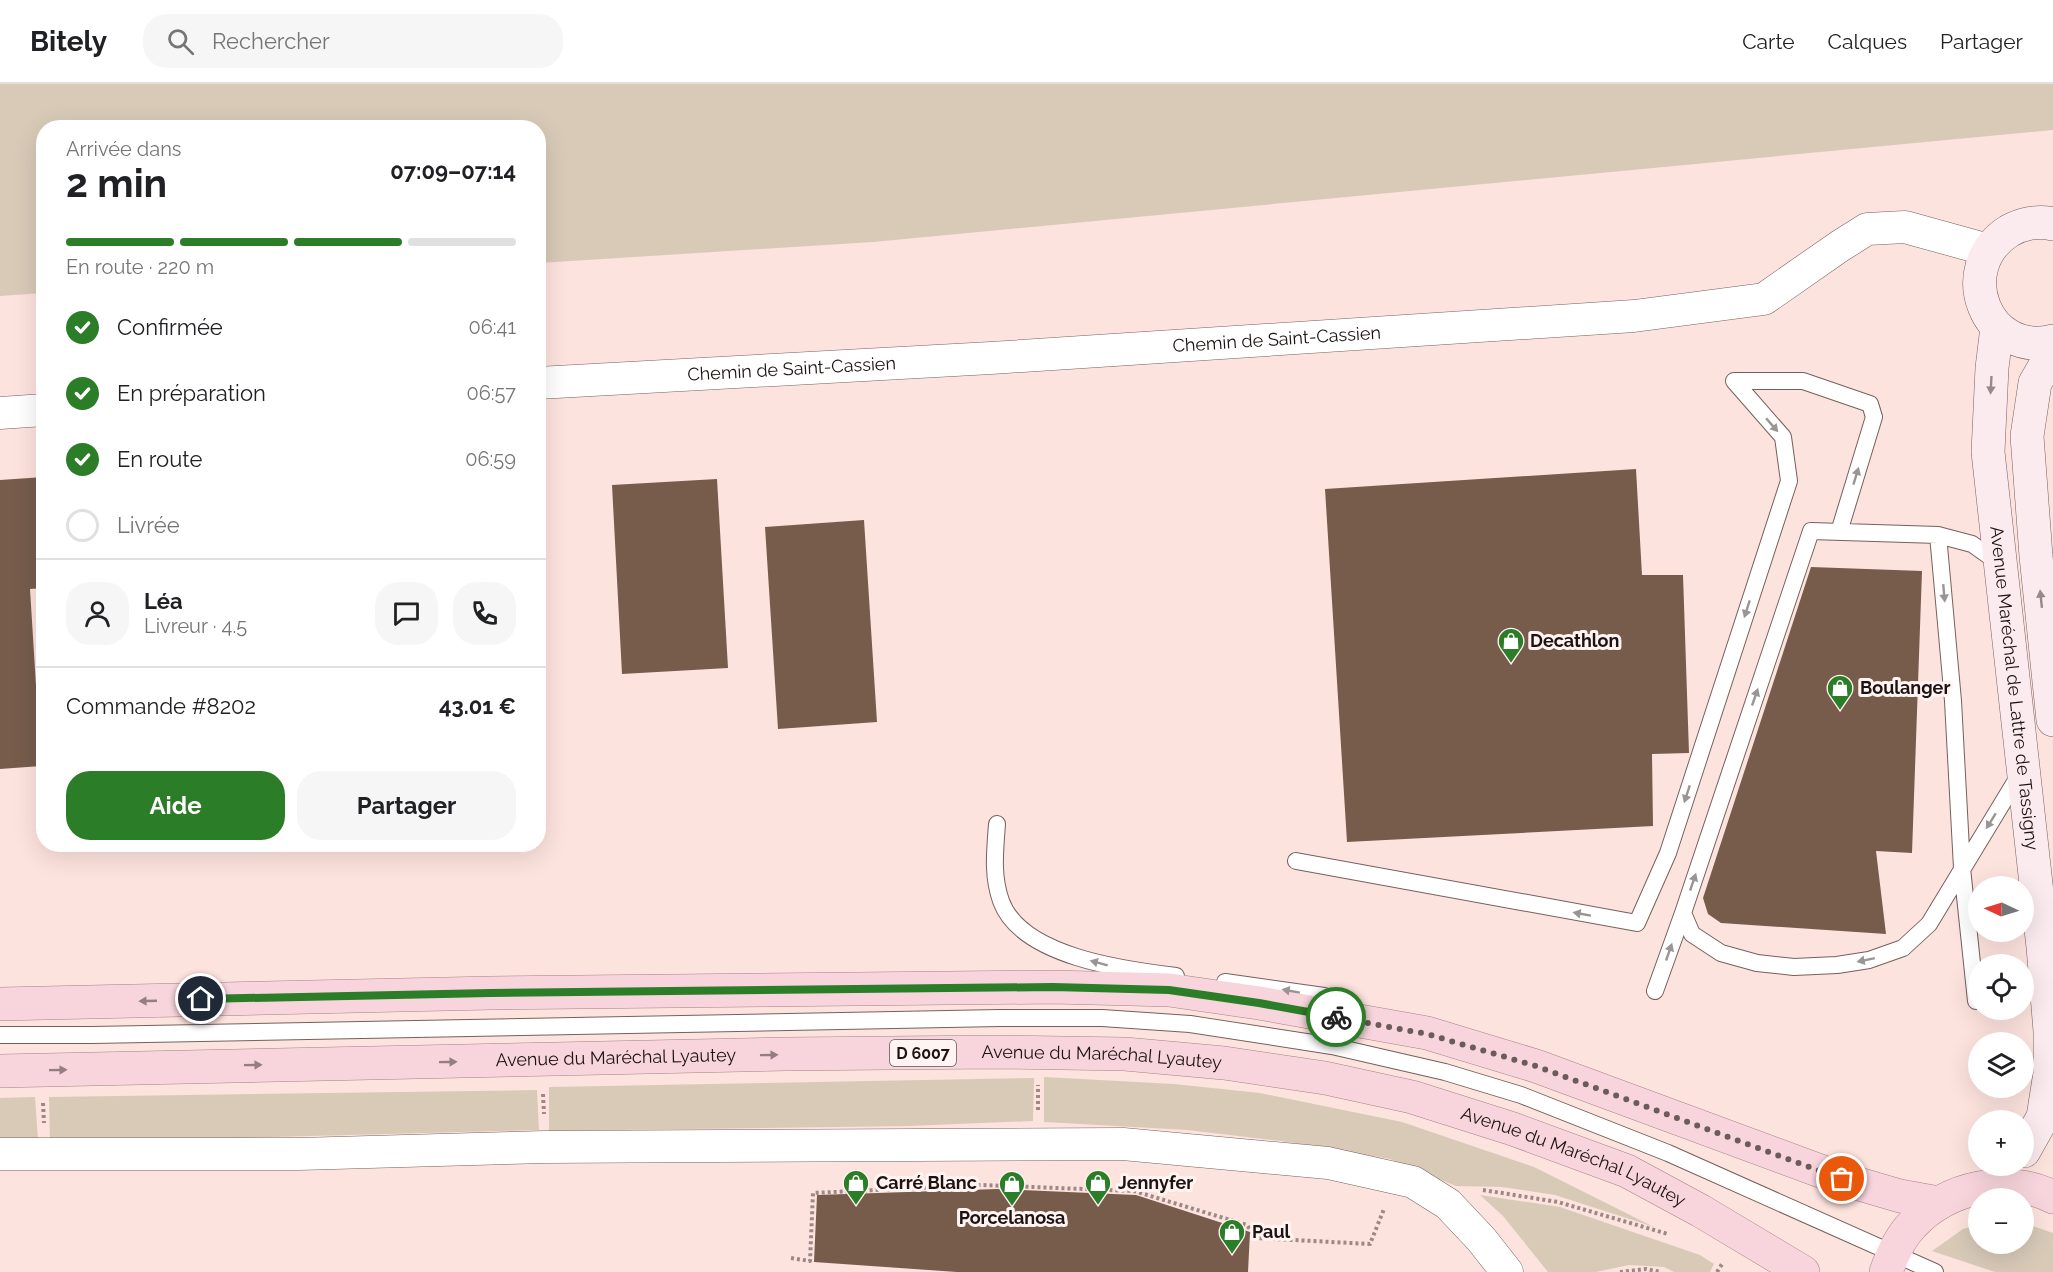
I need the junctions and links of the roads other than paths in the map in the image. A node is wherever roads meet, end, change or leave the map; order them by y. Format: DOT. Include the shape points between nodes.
graph roads {
  1 [pos="2053,225"];
  2 [pos="1988,250"];
  3 [pos="1997,327"];
  4 [pos="2053,341"];
  5 [pos="2053,352"];
  6 [pos="546,383"];
  7 [pos="36,411"];
  8 [pos="0,413"];
  9 [pos="1839,532"];
  10 [pos="1938,535"];
  11 [pos="1999,563"];
  12 [pos="2053,720"];
  13 [pos="2022,771"];
  14 [pos="998,824"];
  15 [pos="1296,861"];
  16 [pos="1962,868"];
  17 [pos="1683,913"];
  18 [pos="1971,954"];
  19 [pos="1655,991"];
  20 [pos="0,1004"];
  21 [pos="1427,1034"];
  22 [pos="0,1035"];
  23 [pos="0,1071"];
  24 [pos="2034,1133"];
  25 [pos="0,1154"];
  26 [pos="2001,1176"];
  27 [pos="2053,1197"];
  28 [pos="1938,1203"];
  29 [pos="1889,1262"];
  30 [pos="1507,1272"];
  31 [pos="1803,1272"];
  32 [pos="1935,1272"];
  1 -- 2 [label="main road" via="2032,223 2015,228"];
  2 -- 3 [label="main road" via="1980,270 1979,290 1985,310"];
  2 -- 6 [label="street, Chemin de Saint-Cassien" via="1905,227 1867,229 1764,299 1634,316"];
  3 -- 4 [label="main road" via="2027,342"];
  3 -- 11 [label="main road, Avenue Maréchal de Lattre de Tassigny, one-way" via="1988,452"];
  12 -- 5 [label="main road, Avenue Maréchal de Lattre de Tassigny, one-way" via="2027,436 2035,383"];
  7 -- 8 [label="street"];
  9 -- 10 [label="lane"];
  9 -- 15 [label="lane, one-way" via="1875,417 1870,404 1803,381 1734,381 1783,437 1788,482 1668,853 1637,923"];
  17 -- 9 [label="lane, one-way" via="1811,531"];
  10 -- 11 [label="lane" via="1972,544"];
  10 -- 16 [label="lane, one-way" via="1953,701"];
  11 -- 13 [label="main road, Avenue Maréchal de Lattre de Tassigny"];
  13 -- 16 [label="lane, one-way"];
  13 -- 24 [label="main road, Avenue Maréchal de Lattre de Tassigny" via="2050,1031 2050,1073 2043,1117"];
  21 -- 14 [label="lane, one-way" via="1324,996 1123,969 1095,963 1032,938 1012,920 995,880"];
  16 -- 17 [label="lane, one-way" via="1929,924 1903,948 1869,960 1794,967 1757,963 1721,953 1692,934"];
  16 -- 18 [label="lane"];
  19 -- 17 [label="lane, one-way"];
  21 -- 20 [label="main road, one-way" via="1169,990 1053,987 479,993"];
  21 -- 28 [label="main road" via="1536,1066 1842,1179"];
  22 -- 29 [label="lane" via="1000,1018 1102,1018 1190,1024 1332,1046 1445,1072 1521,1095 1668,1153"];
  23 -- 31 [label="main road, Avenue du Maréchal Lyautey / D 6007, one-way" via="983,1052 1125,1054 1224,1063 1324,1078 1412,1097 1513,1129 1627,1171"];
  25 -- 30 [label="street" via="1123,1144 1328,1163 1413,1182 1448,1204"];
  26 -- 27 [label="main road" via="2017,1186"];
  26 -- 28 [label="main road"];
  28 -- 29 [label="main road" via="1912,1224"];
  29 -- 32 [label="lane"];
}
